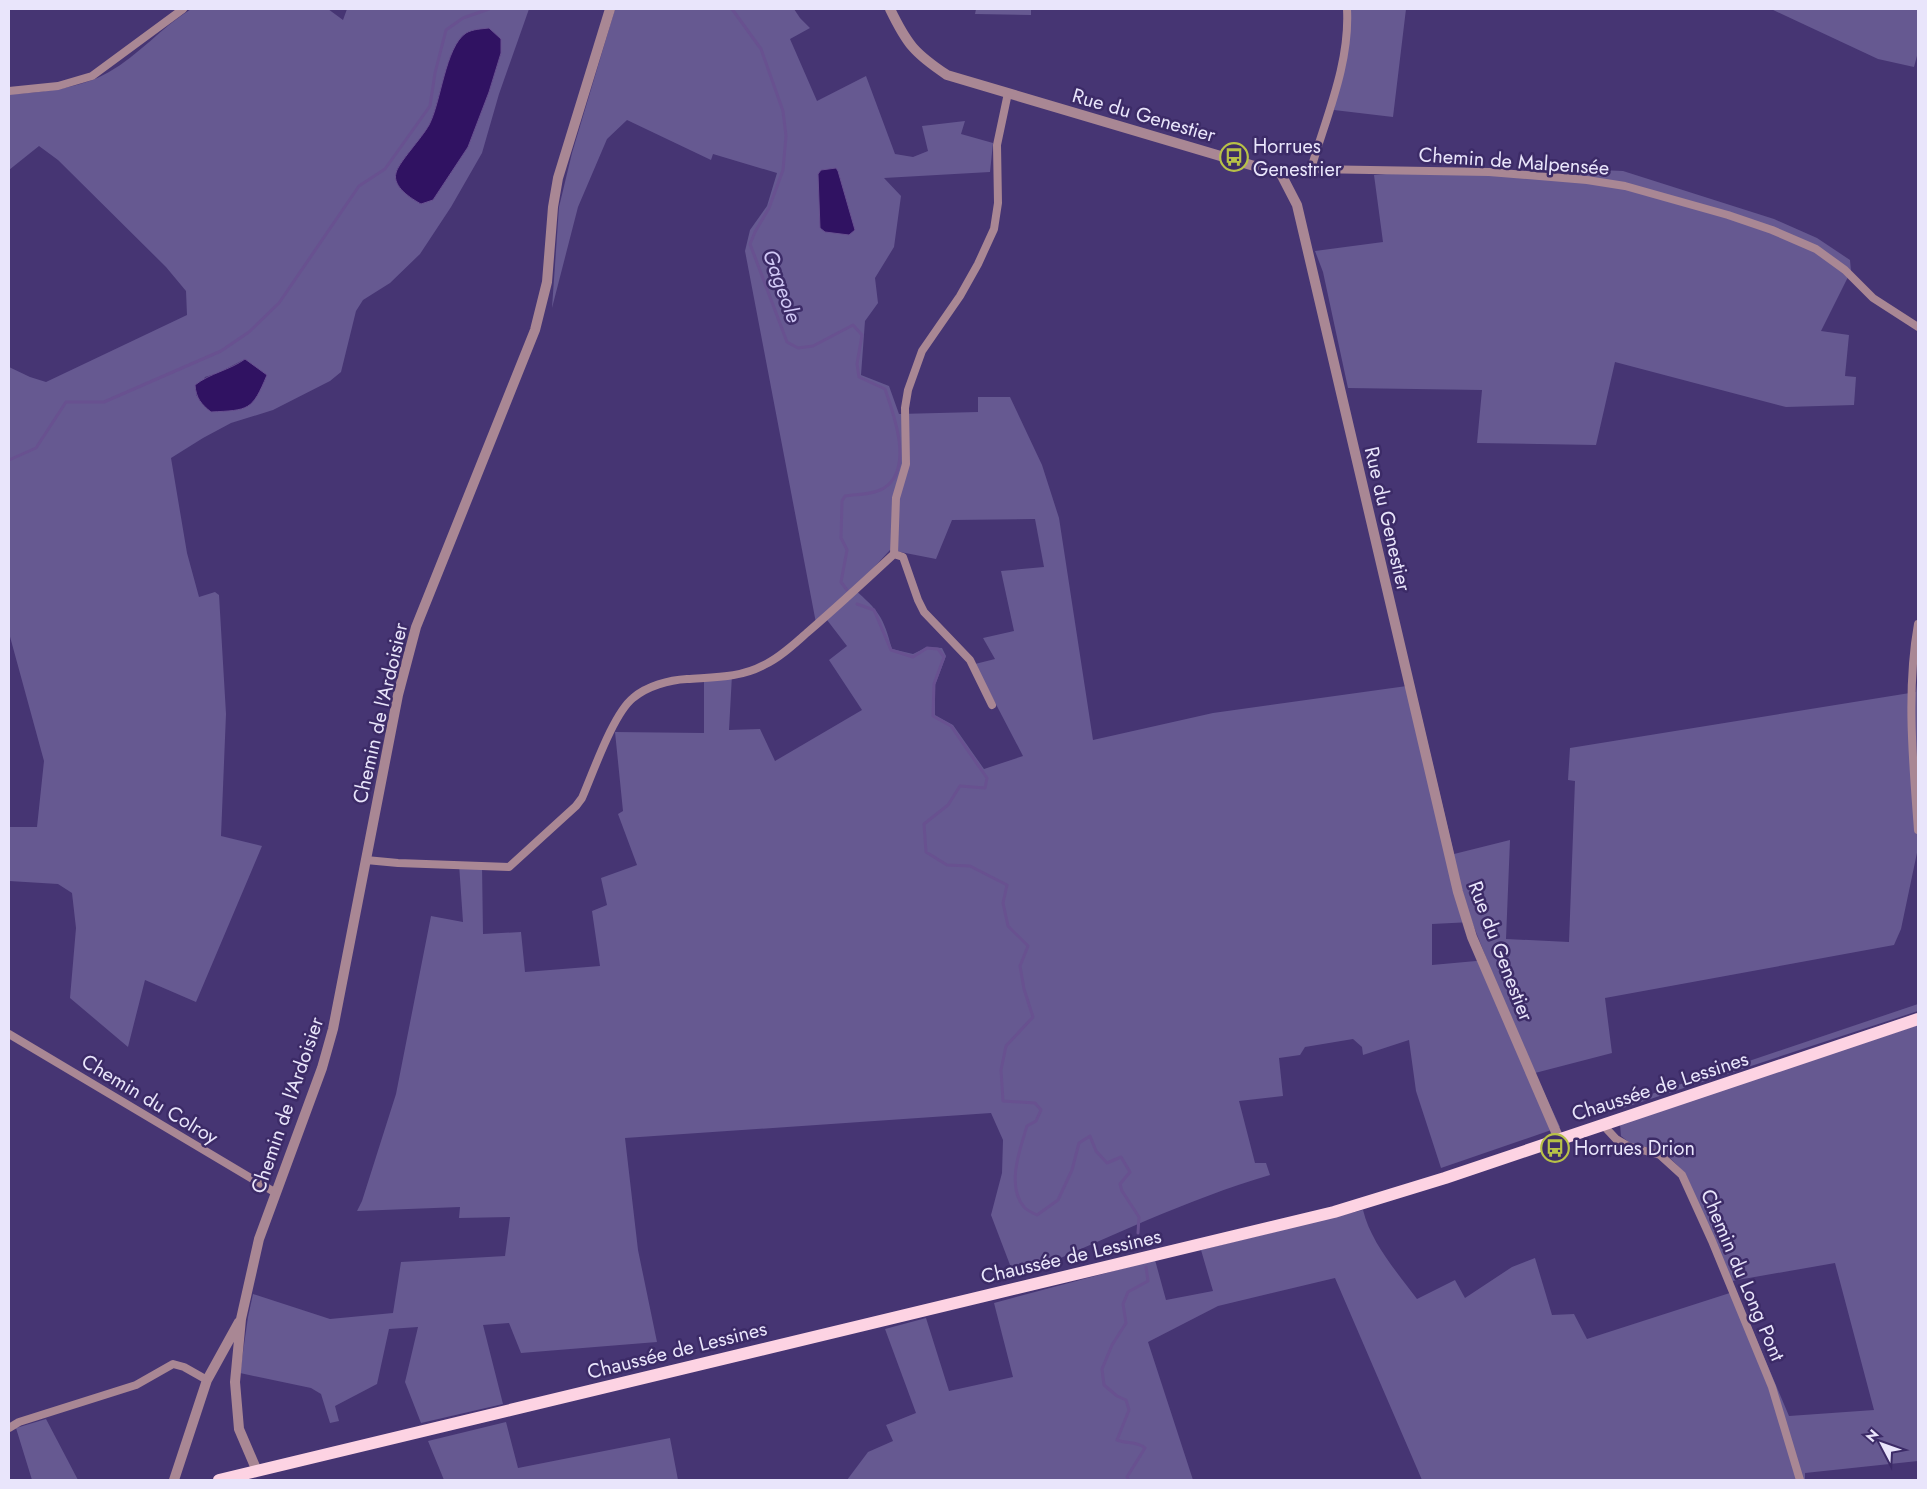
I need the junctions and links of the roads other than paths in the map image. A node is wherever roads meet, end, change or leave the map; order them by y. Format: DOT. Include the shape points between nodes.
graph roads {
  1 [pos="183,9"];
  2 [pos="610,9"];
  3 [pos="890,9"];
  4 [pos="1347,9"];
  5 [pos="9,91"];
  6 [pos="1008,94"];
  7 [pos="1311,170"];
  8 [pos="1281,174"];
  9 [pos="1918,327"];
  10 [pos="894,554"];
  11 [pos="1918,624"];
  12 [pos="992,705"];
  13 [pos="1918,830"];
  14 [pos="366,860"];
  15 [pos="1918,1019"];
  16 [pos="9,1034"];
  17 [pos="1603,1125"];
  18 [pos="1559,1139"];
  19 [pos="276,1193"];
  20 [pos="241,1319"];
  21 [pos="207,1380"];
  22 [pos="9,1428"];
  23 [pos="257,1471"];
  24 [pos="174,1480"];
  25 [pos="219,1480"];
  26 [pos="1800,1480"];
  1 -- 5 [label="street" via="92,76 58,86"];
  2 -- 14 [label="street, Chemin de l'Ardoisier" via="558,178 543,304 524,361 416,627 398,695"];
  3 -- 6 [label="street, Rue du Genestier" via="908,43 929,63 947,75"];
  4 -- 7 [label="street" via="1348,37 1342,66"];
  6 -- 8 [label="street, Rue du Genestier"];
  6 -- 10 [label="street" via="997,145 998,203 994,229 960,296 922,351 908,390 905,408 906,464 896,498"];
  7 -- 8 [label="street, Chemin de Malpensée"];
  7 -- 9 [label="street, Chemin de Malpensée" via="1507,173 1625,186 1728,215 1816,249 1845,270 1873,298"];
  8 -- 18 [label="street, Rue du Genestier" via="1297,204 1458,892 1472,937"];
  10 -- 12 [label="street" via="903,557 924,612 970,660"];
  10 -- 14 [label="street" via="789,649 765,665 735,676 664,683 633,698 619,714 582,798 509,867"];
  11 -- 13 [label="street" via="1912,706"];
  14 -- 19 [label="street, Chemin de l'Ardoisier" via="333,1029"];
  15 -- 17 [label="main road, Chaussée de Lessines"];
  16 -- 19 [label="street, Chemin du Colroy"];
  17 -- 18 [label="main road, Chaussée de Lessines"];
  17 -- 26 [label="street, Chemin du Long Pont" via="1628,1146 1660,1155 1682,1175 1772,1387"];
  18 -- 23 [label="main road, Chaussée de Lessines" via="1334,1212"];
  19 -- 20 [label="street, Chemin de l'Ardoisier" via="259,1239"];
  20 -- 21 [label="street, Chemin de l'Ardoisier"];
  20 -- 23 [label="street, Chemin de l'Ardoisier" via="235,1382 238,1429"];
  21 -- 22 [label="street" via="172,1364 136,1385"];
  21 -- 24 [label="street, Chemin de l'Ardoisier"];
  23 -- 25 [label="main road, Chaussée de Lessines"];
}
